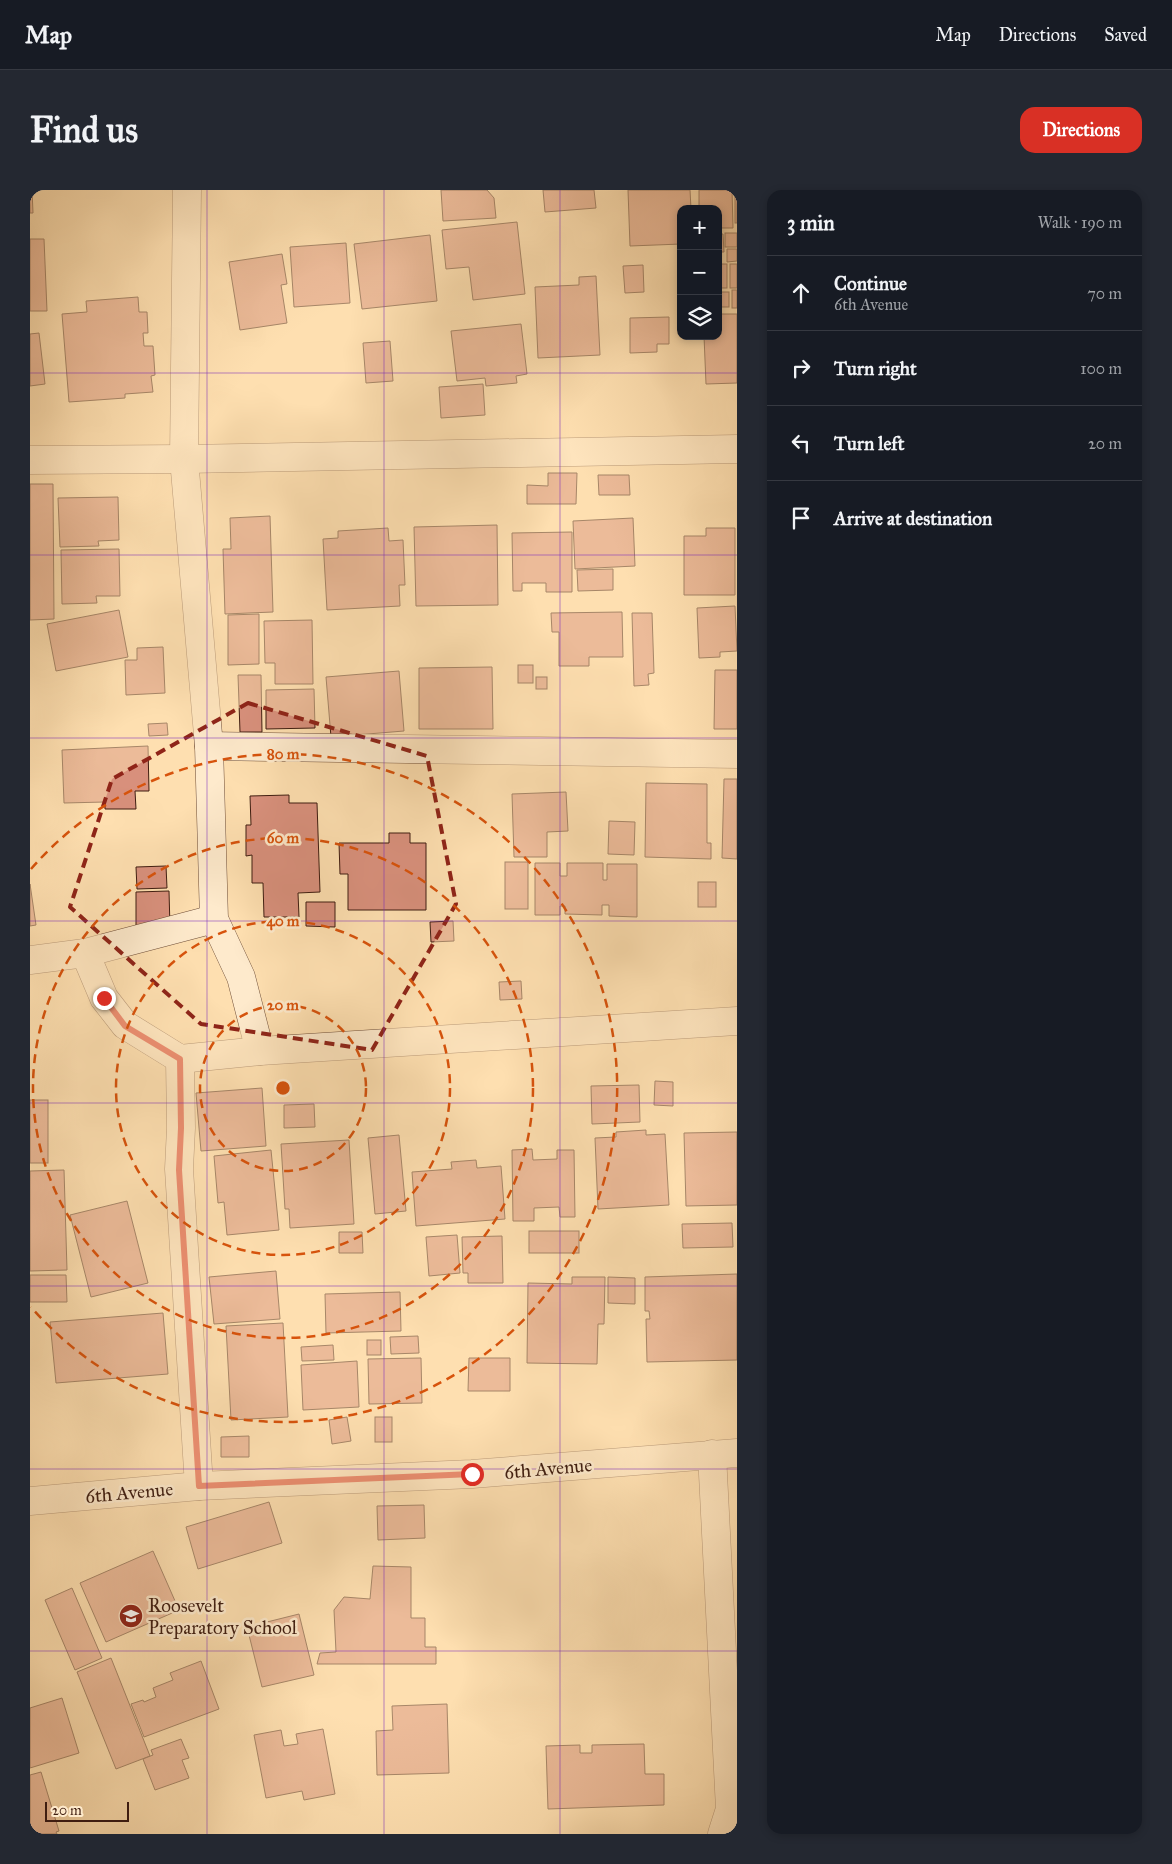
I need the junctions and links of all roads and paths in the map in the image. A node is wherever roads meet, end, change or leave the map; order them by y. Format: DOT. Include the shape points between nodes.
graph roads {
  1 [pos="187,190"];
  2 [pos="737,449"];
  3 [pos="184,459"];
  4 [pos="30,460"];
  5 [pos="209,746"];
  6 [pos="737,754"];
  7 [pos="214,919"];
  8 [pos="85,954"];
  9 [pos="30,960"];
  10 [pos="737,1021"];
  11 [pos="260,1051"];
  12 [pos="180,1059"];
  13 [pos="724,1453"];
  14 [pos="199,1486"];
  15 [pos="30,1502"];
  16 [pos="722,1834"];
  1 -- 3 [label="street"];
  2 -- 3 [label="street"];
  3 -- 4 [label="street"];
  3 -- 5 [label="street"];
  5 -- 6 [label="street"];
  5 -- 7 [label="street"];
  7 -- 8 [label="street"];
  7 -- 11 [label="street" via="241,977"];
  8 -- 9 [label="street"];
  8 -- 12 [label="street" via="104,998 125,1026"];
  10 -- 11 [label="street"];
  11 -- 12 [label="street"];
  12 -- 14 [label="street" via="179,1170"];
  13 -- 14 [label="street, 6th Avenue" via="472,1474"];
  13 -- 16 [label="street" via="730,1809"];
  14 -- 15 [label="street, 6th Avenue"];
}
